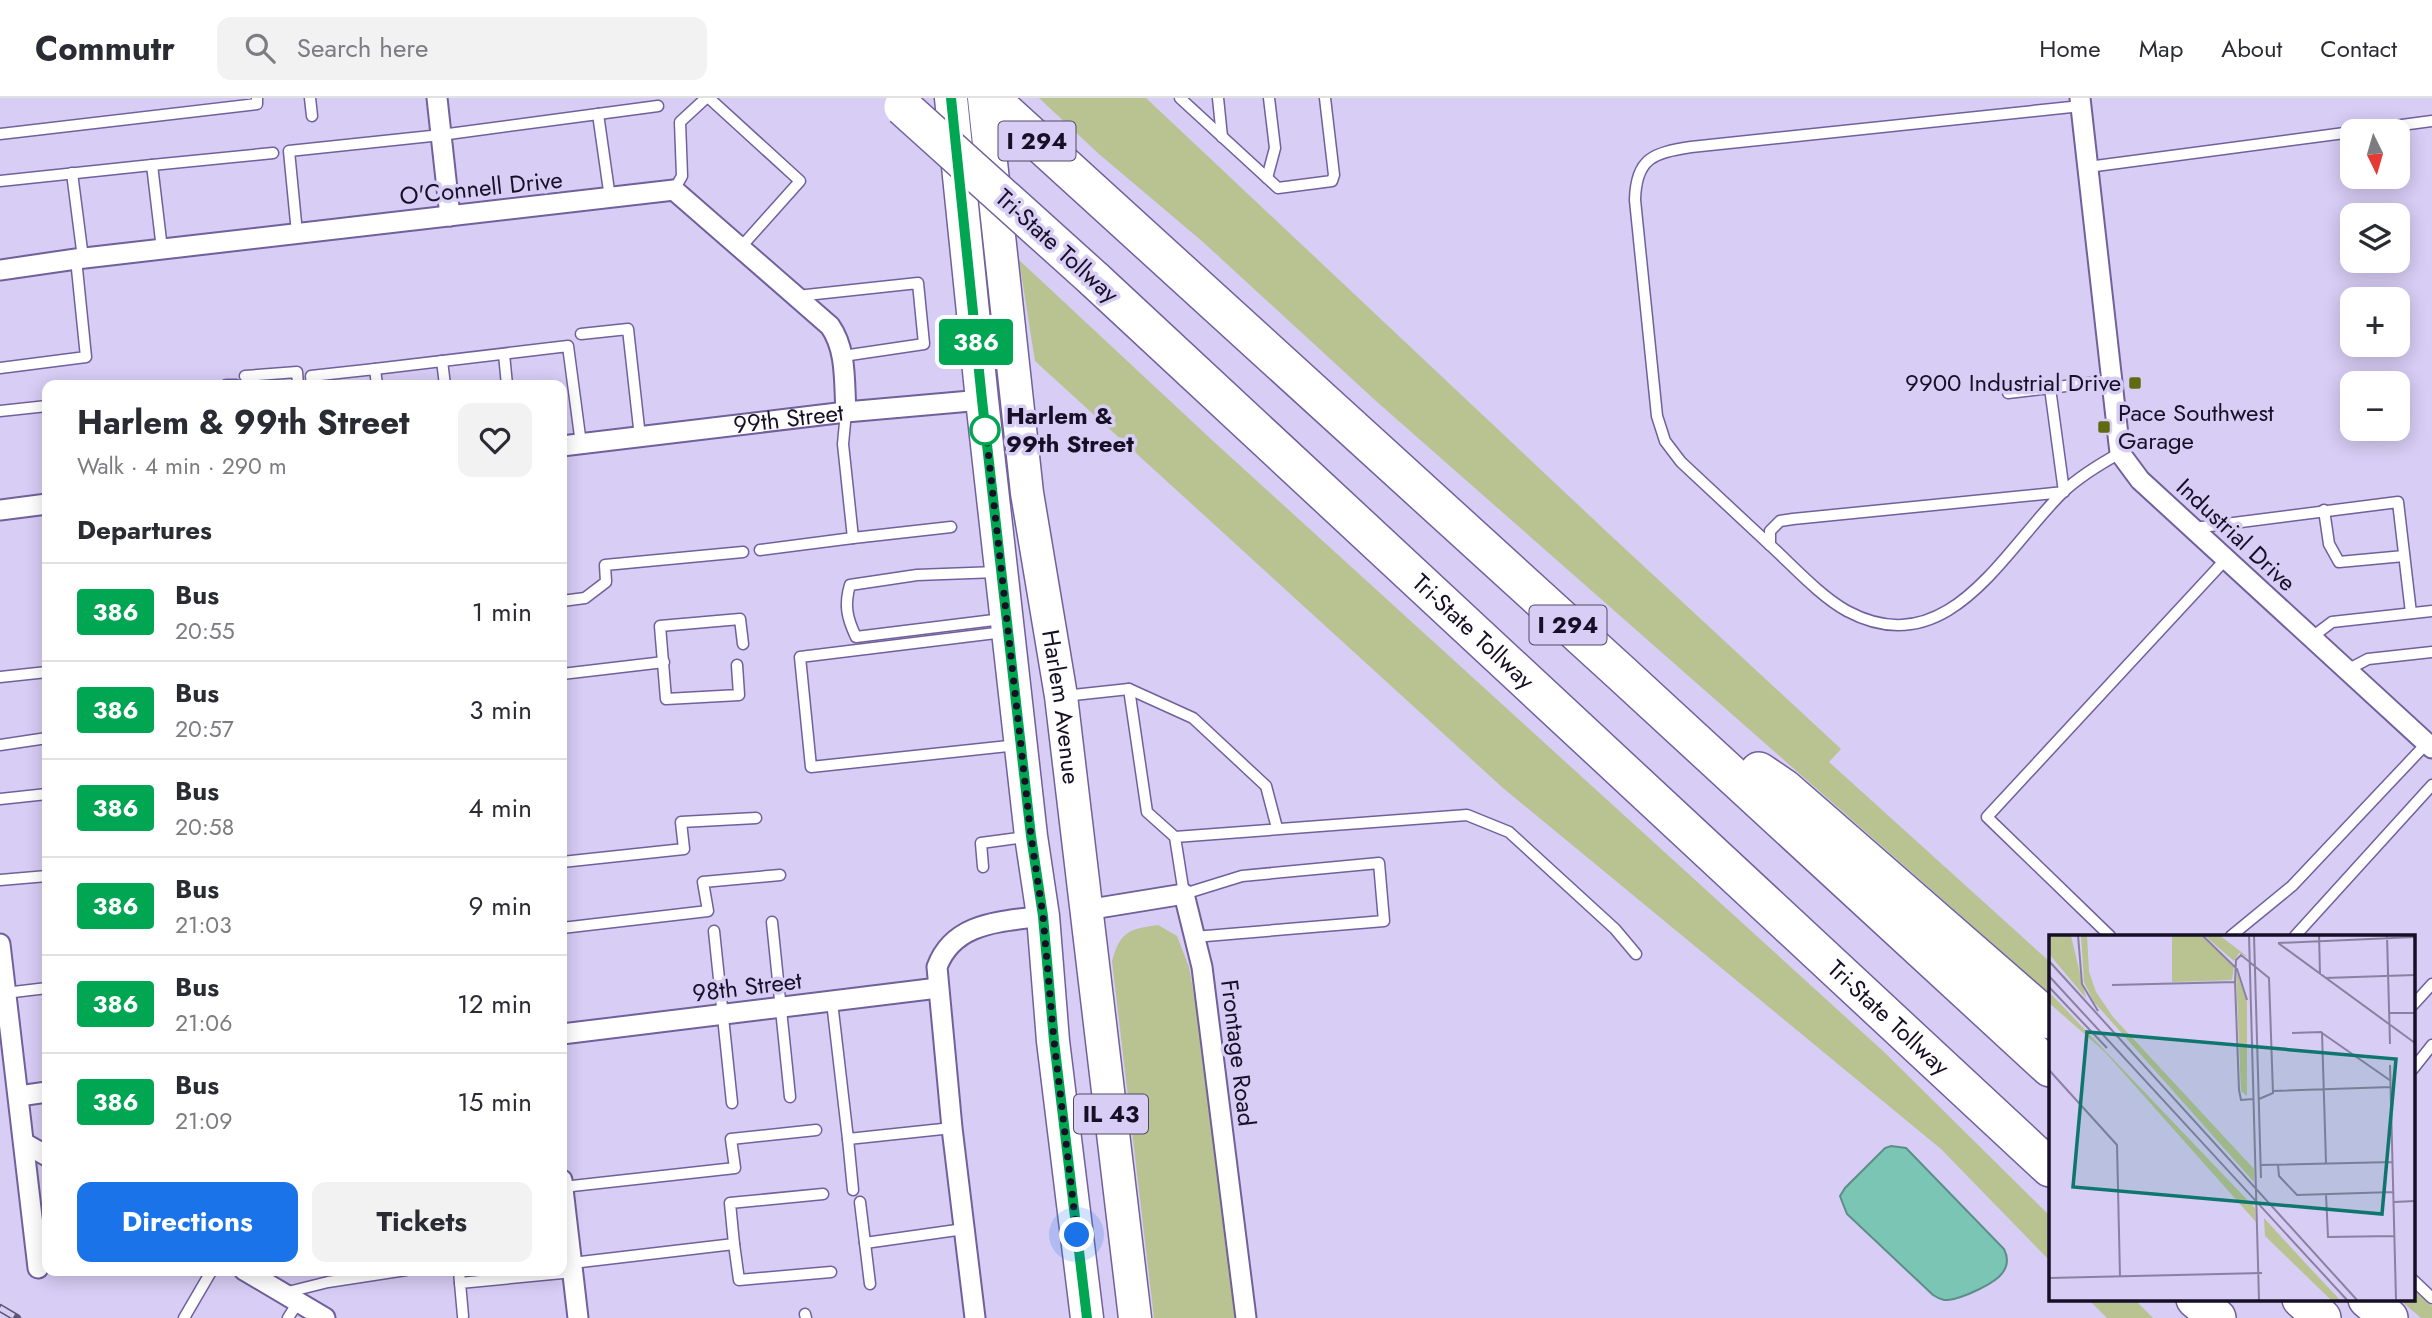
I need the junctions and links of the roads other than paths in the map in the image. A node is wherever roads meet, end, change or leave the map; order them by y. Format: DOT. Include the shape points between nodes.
graph roads {
  1 [pos="257,98"];
  2 [pos="310,98"];
  3 [pos="437,98"];
  4 [pos="708,98"];
  5 [pos="951,98"];
  6 [pos="984,98"];
  7 [pos="990,98"];
  8 [pos="1180,98"];
  9 [pos="1218,98"];
  10 [pos="1269,98"];
  11 [pos="1325,98"];
  12 [pos="2081,102"];
  13 [pos="898,103"];
  14 [pos="658,106"];
  15 [pos="598,114"];
  16 [pos="312,116"];
  17 [pos="2432,121"];
  18 [pos="2410,124"];
  19 [pos="0,134"];
  20 [pos="2340,134"];
  21 [pos="441,135"];
  22 [pos="1223,137"];
  23 [pos="273,153"];
  24 [pos="152,165"];
  25 [pos="2088,167"];
  26 [pos="72,173"];
  27 [pos="1267,178"];
  28 [pos="0,181"];
  29 [pos="674,190"];
  30 [pos="610,198"];
  31 [pos="450,216"];
  32 [pos="297,233"];
  33 [pos="741,247"];
  34 [pos="162,249"];
  35 [pos="79,258"];
  36 [pos="0,270"];
  37 [pos="797,296"];
  38 [pos="582,334"];
  39 [pos="504,354"];
  40 [pos="842,356"];
  41 [pos="442,361"];
  42 [pos="0,368"];
  43 [pos="375,369"];
  44 [pos="245,376"];
  45 [pos="298,380"];
  46 [pos="311,380"];
  47 [pos="376,380"];
  48 [pos="444,380"];
  49 [pos="507,380"];
  50 [pos="2113,380"];
  51 [pos="2050,388"];
  52 [pos="2008,393"];
  53 [pos="1015,395"];
  54 [pos="982,400"];
  55 [pos="42,407"];
  56 [pos="0,411"];
  57 [pos="846,412"];
  58 [pos="640,438"];
  59 [pos="571,445"];
  60 [pos="2120,453"];
  61 [pos="2064,492"];
  62 [pos="42,505"];
  63 [pos="0,510"];
  64 [pos="2324,510"];
  65 [pos="951,527"];
  66 [pos="2193,528"];
  67 [pos="853,538"];
  68 [pos="1770,545"];
  69 [pos="760,550"];
  70 [pos="743,552"];
  71 [pos="2404,556"];
  72 [pos="2226,559"];
  73 [pos="1001,572"];
  74 [pos="567,600"];
  75 [pos="2432,611"];
  76 [pos="2411,613"];
  77 [pos="1007,625"];
  78 [pos="2312,637"];
  79 [pos="743,644"];
  80 [pos="2432,652"];
  81 [pos="664,662"];
  82 [pos="737,665"];
  83 [pos="2347,670"];
  84 [pos="1619,671"];
  85 [pos="42,673"];
  86 [pos="567,673"];
  87 [pos="0,677"];
  88 [pos="1129,689"];
  89 [pos="1061,696"];
  90 [pos="42,739"];
  91 [pos="0,745"];
  92 [pos="1020,745"];
  93 [pos="2429,745"];
  94 [pos="2432,785"];
  95 [pos="42,795"];
  96 [pos="0,799"];
  97 [pos="756,818"];
  98 [pos="1277,828"];
  99 [pos="1031,836"];
  100 [pos="1175,837"];
  101 [pos="567,861"];
  102 [pos="983,867"];
  103 [pos="780,875"];
  104 [pos="42,876"];
  105 [pos="0,880"];
  106 [pos="1184,894"];
  107 [pos="1086,910"];
  108 [pos="1043,916"];
  109 [pos="772,922"];
  110 [pos="567,927"];
  111 [pos="714,931"];
  112 [pos="2109,935"];
  113 [pos="2232,935"];
  114 [pos="2296,935"];
  115 [pos="1194,937"];
  116 [pos="0,944"];
  117 [pos="1636,954"];
  118 [pos="2432,984"];
  119 [pos="42,989"];
  120 [pos="938,989"];
  121 [pos="5,993"];
  122 [pos="832,1002"];
  123 [pos="2414,1004"];
  124 [pos="780,1007"];
  125 [pos="724,1014"];
  126 [pos="2049,1019"];
  127 [pos="567,1033"];
  128 [pos="2432,1045"];
  129 [pos="2049,1067"];
  130 [pos="2414,1068"];
  131 [pos="42,1094"];
  132 [pos="19,1096"];
  133 [pos="790,1097"];
  134 [pos="732,1103"];
  135 [pos="952,1128"];
  136 [pos="816,1130"];
  137 [pos="848,1139"];
  138 [pos="24,1143"];
  139 [pos="42,1153"];
  140 [pos="2049,1167"];
  141 [pos="853,1190"];
  142 [pos="823,1194"];
  143 [pos="567,1198"];
  144 [pos="860,1202"];
  145 [pos="567,1229"];
  146 [pos="964,1229"];
  147 [pos="734,1244"];
  148 [pos="865,1244"];
  149 [pos="572,1267"];
  150 [pos="567,1268"];
  151 [pos="38,1269"];
  152 [pos="831,1272"];
  153 [pos="208,1276"];
  154 [pos="252,1276"];
  155 [pos="367,1276"];
  156 [pos="459,1276"];
  157 [pos="509,1276"];
  158 [pos="2414,1281"];
  159 [pos="460,1283"];
  160 [pos="870,1284"];
  161 [pos="2432,1298"];
  162 [pos="2185,1300"];
  163 [pos="2196,1300"];
  164 [pos="2302,1300"];
  165 [pos="2368,1300"];
  166 [pos="290,1304"];
  167 [pos="463,1316"];
  168 [pos="184,1318"];
  169 [pos="326,1318"];
  170 [pos="578,1318"];
  171 [pos="975,1318"];
  172 [pos="1087,1318"];
  173 [pos="1135,1318"];
  174 [pos="1246,1318"];
  175 [pos="2202,1318"];
  176 [pos="2217,1318"];
  177 [pos="2322,1318"];
  178 [pos="2389,1318"];
  1 -- 19 [label="lane" via="257,104"];
  2 -- 16 [label="lane"];
  3 -- 21 [label="street"];
  4 -- 29 [label="lane" via="680,122 682,176"];
  4 -- 33 [label="lane" via="800,181"];
  5 -- 54 [label="main road, Harlem Avenue / IL 43"];
  6 -- 53 [label="main road, Harlem Avenue / IL 43"];
  7 -- 84 [label="highway, I 294"];
  8 -- 22 [label="lane"];
  9 -- 22 [label="lane"];
  10 -- 27 [label="lane" via="1275,148"];
  11 -- 27 [label="lane" via="1332,181 1278,188"];
  12 -- 25 [label="street"];
  12 -- 68 [label="lane" via="1691,147 1665,151 1645,162 1635,179 1635,200 1657,416 1665,441 1681,462"];
  13 -- 140 [label="highway, Tri-State Tollway / I 294, bridge" via="1094,279"];
  14 -- 15 [label="lane"];
  15 -- 21 [label="lane"];
  15 -- 30 [label="lane"];
  17 -- 18 [label="lane"];
  20 -- 25 [label="lane"];
  21 -- 31 [label="street"];
  21 -- 32 [label="lane" via="289,150"];
  22 -- 27 [label="lane"];
  23 -- 24 [label="lane"];
  24 -- 26 [label="lane"];
  24 -- 34 [label="lane"];
  25 -- 50 [label="street"];
  26 -- 28 [label="lane"];
  26 -- 35 [label="lane"];
  29 -- 30 [label="street, O'Connell Drive"];
  29 -- 33 [label="street"];
  30 -- 31 [label="street, O'Connell Drive"];
  31 -- 32 [label="street, O'Connell Drive"];
  32 -- 34 [label="street, O'Connell Drive"];
  33 -- 37 [label="street"];
  34 -- 35 [label="street, O'Connell Drive"];
  35 -- 36 [label="street, O'Connell Drive"];
  35 -- 42 [label="lane" via="86,357"];
  37 -- 40 [label="street" via="837,335"];
  37 -- 40 [label="lane" via="918,283 925,344"];
  38 -- 58 [label="lane" via="628,329"];
  39 -- 41 [label="lane"];
  39 -- 49 [label="lane"];
  39 -- 59 [label="lane" via="568,346"];
  40 -- 57 [label="street"];
  41 -- 43 [label="lane"];
  41 -- 48 [label="lane"];
  43 -- 46 [label="lane" via="311,376"];
  43 -- 47 [label="lane"];
  44 -- 45 [label="lane" via="297,372"];
  50 -- 51 [label="lane"];
  50 -- 60 [label="street"];
  51 -- 52 [label="lane"];
  51 -- 61 [label="lane"];
  53 -- 54 [label="main road, 99th Street"];
  53 -- 89 [label="main road, Harlem Avenue / IL 43"];
  54 -- 57 [label="street, 99th Street"];
  54 -- 73 [label="main road, Harlem Avenue / IL 43"];
  55 -- 56 [label="lane"];
  57 -- 58 [label="street, 99th Street"];
  57 -- 67 [label="lane" via="843,444"];
  58 -- 59 [label="street, 99th Street"];
  60 -- 61 [label="lane"];
  60 -- 66 [label="street, Industrial Drive" via="2140,480"];
  61 -- 68 [label="lane" via="1793,519 1770,531"];
  61 -- 68 [label="lane" via="1970,596 1946,614 1914,624 1878,624 1846,610"];
  62 -- 63 [label="street"];
  64 -- 66 [label="lane"];
  64 -- 71 [label="lane" via="2329,544 2339,562"];
  64 -- 71 [label="lane" via="2398,502"];
  65 -- 67 [label="lane"];
  66 -- 72 [label="street, Industrial Drive"];
  67 -- 69 [label="lane"];
  70 -- 74 [label="lane" via="605,565 606,582 585,598"];
  71 -- 76 [label="lane"];
  72 -- 78 [label="street, Industrial Drive"];
  72 -- 112 [label="lane" via="1987,817"];
  73 -- 77 [label="main road, Harlem Avenue / IL 43"];
  73 -- 77 [label="lane" via="917,575 850,585 847,617 856,637"];
  75 -- 76 [label="lane"];
  76 -- 78 [label="lane" via="2332,622"];
  77 -- 92 [label="main road, Harlem Avenue / IL 43"];
  77 -- 92 [label="lane" via="800,657 811,767"];
  78 -- 83 [label="street, Industrial Drive"];
  79 -- 81 [label="lane" via="740,620 660,626"];
  80 -- 83 [label="lane" via="2368,659"];
  81 -- 82 [label="lane" via="666,699 739,695"];
  81 -- 86 [label="lane"];
  83 -- 93 [label="street, Industrial Drive"];
  84 -- 126 [label="highway" via="1784,788"];
  84 -- 129 [label="highway, I 294"];
  85 -- 87 [label="lane"];
  88 -- 89 [label="lane"];
  88 -- 98 [label="lane" via="1192,718 1266,786"];
  88 -- 100 [label="lane" via="1147,811"];
  89 -- 107 [label="main road, Harlem Avenue / IL 43"];
  90 -- 91 [label="lane"];
  92 -- 99 [label="main road, Harlem Avenue / IL 43"];
  93 -- 113 [label="lane" via="2292,886"];
  94 -- 114 [label="lane"];
  95 -- 96 [label="lane"];
  97 -- 101 [label="lane" via="681,822 684,849"];
  98 -- 100 [label="lane"];
  98 -- 117 [label="lane" via="1467,815 1509,832"];
  99 -- 102 [label="lane" via="981,843"];
  99 -- 108 [label="main road, Harlem Avenue / IL 43"];
  100 -- 106 [label="lane"];
  103 -- 110 [label="lane" via="703,882 708,911"];
  104 -- 105 [label="lane"];
  106 -- 107 [label="street"];
  106 -- 115 [label="street, Frontage Road"];
  106 -- 115 [label="lane" via="1242,876 1379,863 1384,921"];
  107 -- 173 [label="main road, Harlem Avenue / IL 43"];
  108 -- 120 [label="street" via="983,925 954,940 937,967"];
  108 -- 172 [label="main road, Harlem Avenue / IL 43"];
  109 -- 124 [label="lane"];
  111 -- 125 [label="lane"];
  115 -- 174 [label="street, Frontage Road" via="1202,967"];
  116 -- 121 [label="street"];
  118 -- 123 [label="lane"];
  119 -- 121 [label="lane"];
  120 -- 122 [label="street, 98th Street"];
  120 -- 135 [label="street"];
  121 -- 132 [label="street"];
  122 -- 124 [label="street, 98th Street"];
  122 -- 137 [label="lane"];
  124 -- 125 [label="street, 98th Street"];
  124 -- 133 [label="lane"];
  125 -- 127 [label="street, 98th Street"];
  125 -- 134 [label="lane"];
  128 -- 130 [label="lane"];
  131 -- 132 [label="street"];
  132 -- 138 [label="street"];
  135 -- 137 [label="lane"];
  135 -- 146 [label="street"];
  136 -- 143 [label="lane" via="732,1139 735,1168"];
  137 -- 141 [label="lane"];
  138 -- 139 [label="street"];
  138 -- 151 [label="street"];
  142 -- 147 [label="lane" via="730,1203"];
  144 -- 148 [label="lane"];
  145 -- 149 [label="street"];
  146 -- 148 [label="lane"];
  146 -- 171 [label="street"];
  147 -- 149 [label="lane"];
  147 -- 152 [label="lane" via="739,1280"];
  148 -- 160 [label="lane"];
  149 -- 150 [label="lane"];
  149 -- 170 [label="street"];
  153 -- 168 [label="lane"];
  154 -- 166 [label="street"];
  155 -- 166 [label="lane" via="328,1282"];
  156 -- 159 [label="lane"];
  157 -- 159 [label="lane"];
  158 -- 161 [label="lane"];
  159 -- 167 [label="lane"];
  162 -- 175 [label="highway"];
  163 -- 176 [label="highway"];
  164 -- 177 [label="highway"];
  165 -- 178 [label="highway"];
  166 -- 169 [label="street"];
}
